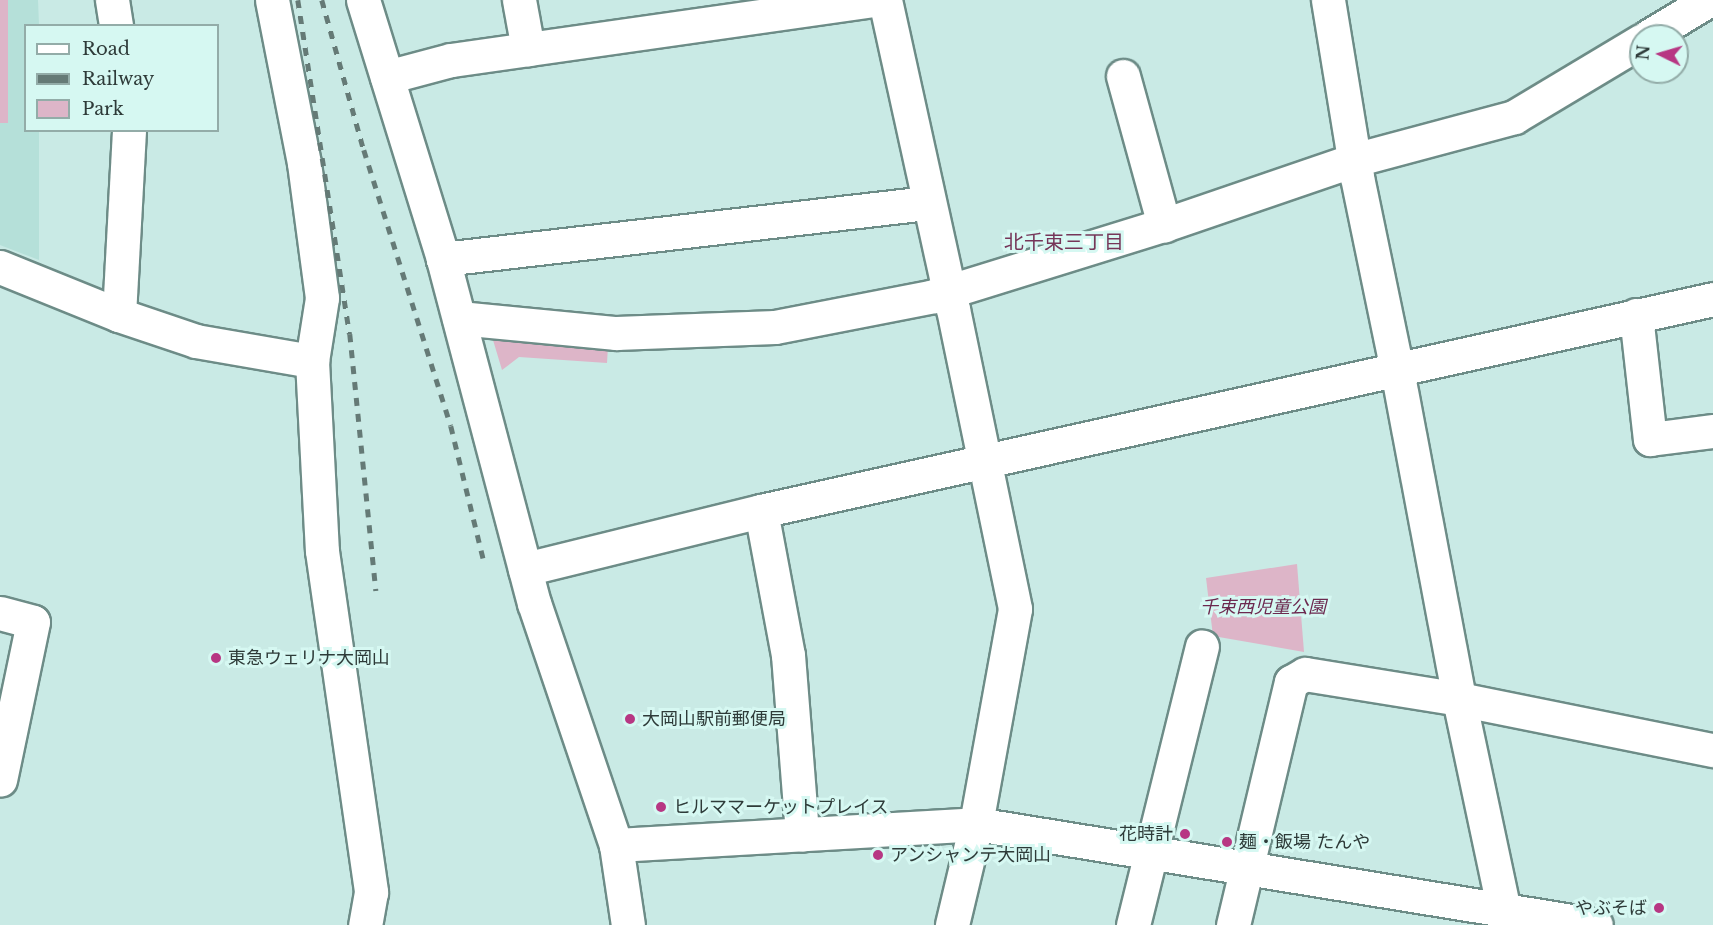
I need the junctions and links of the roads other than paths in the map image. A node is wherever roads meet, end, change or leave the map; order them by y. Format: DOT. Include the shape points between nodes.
graph roads {
  1 [pos="112,0"];
  2 [pos="272,0"];
  3 [pos="363,0"];
  4 [pos="519,0"];
  5 [pos="872,0"];
  6 [pos="885,0"];
  7 [pos="1328,0"];
  8 [pos="1709,0"];
  9 [pos="700,12"];
  10 [pos="116,24"];
  11 [pos="1669,24"];
  12 [pos="1629,48"];
  13 [pos="528,49"];
  14 [pos="1123,76"];
  15 [pos="387,77"];
  16 [pos="129,132"];
  17 [pos="1354,160"];
  18 [pos="929,203"];
  19 [pos="1164,225"];
  20 [pos="443,259"];
  21 [pos="0,267"];
  22 [pos="949,293"];
  23 [pos="1713,299"];
  24 [pos="119,315"];
  25 [pos="1636,315"];
  26 [pos="459,318"];
  27 [pos="312,361"];
  28 [pos="1397,370"];
  29 [pos="1713,431"];
  30 [pos="986,462"];
  31 [pos="761,511"];
  32 [pos="525,569"];
  33 [pos="0,613"];
  34 [pos="1202,646"];
  35 [pos="1459,699"];
  36 [pos="1713,750"];
  37 [pos="0,780"];
  38 [pos="976,824"];
  39 [pos="802,834"];
  40 [pos="616,845"];
  41 [pos="1150,853"];
  42 [pos="1247,869"];
  43 [pos="1505,918"];
  44 [pos="365,925"];
  45 [pos="628,925"];
  46 [pos="952,925"];
  47 [pos="1133,925"];
  48 [pos="1233,925"];
  49 [pos="1596,925"];
  1 -- 10 [label="street"];
  2 -- 27 [label="street" via="304,163 322,298"];
  3 -- 15 [label="street"];
  4 -- 13 [label="street"];
  5 -- 9 [label="street"];
  6 -- 18 [label="street"];
  7 -- 17 [label="street"];
  8 -- 11 [label="street"];
  9 -- 13 [label="street"];
  12 -- 17 [label="street" via="1514,117"];
  13 -- 15 [label="street" via="451,60"];
  14 -- 19 [label="street"];
  15 -- 20 [label="street"];
  16 -- 24 [label="street"];
  17 -- 19 [label="street"];
  17 -- 28 [label="street"];
  18 -- 20 [label="street"];
  18 -- 22 [label="street"];
  19 -- 22 [label="street"];
  20 -- 26 [label="street"];
  21 -- 24 [label="street"];
  22 -- 26 [label="street" via="775,327 616,333"];
  22 -- 30 [label="street"];
  23 -- 25 [label="street"];
  24 -- 27 [label="street" via="196,341"];
  25 -- 28 [label="street"];
  25 -- 29 [label="street" via="1650,439"];
  26 -- 32 [label="street"];
  27 -- 44 [label="street" via="321,551 371,892"];
  28 -- 30 [label="street"];
  28 -- 35 [label="street"];
  30 -- 31 [label="street"];
  30 -- 38 [label="street" via="1015,609"];
  31 -- 32 [label="street"];
  31 -- 39 [label="street" via="788,655"];
  32 -- 40 [label="street"];
  33 -- 37 [label="street" via="33,622"];
  34 -- 41 [label="street"];
  35 -- 36 [label="street"];
  35 -- 42 [label="street" via="1305,674 1291,682"];
  35 -- 43 [label="street"];
  38 -- 39 [label="street"];
  38 -- 41 [label="street"];
  38 -- 46 [label="street"];
  39 -- 40 [label="street"];
  40 -- 45 [label="street"];
  41 -- 42 [label="street"];
  41 -- 47 [label="street"];
  42 -- 43 [label="street"];
  42 -- 48 [label="street"];
  43 -- 49 [label="street"];
}
